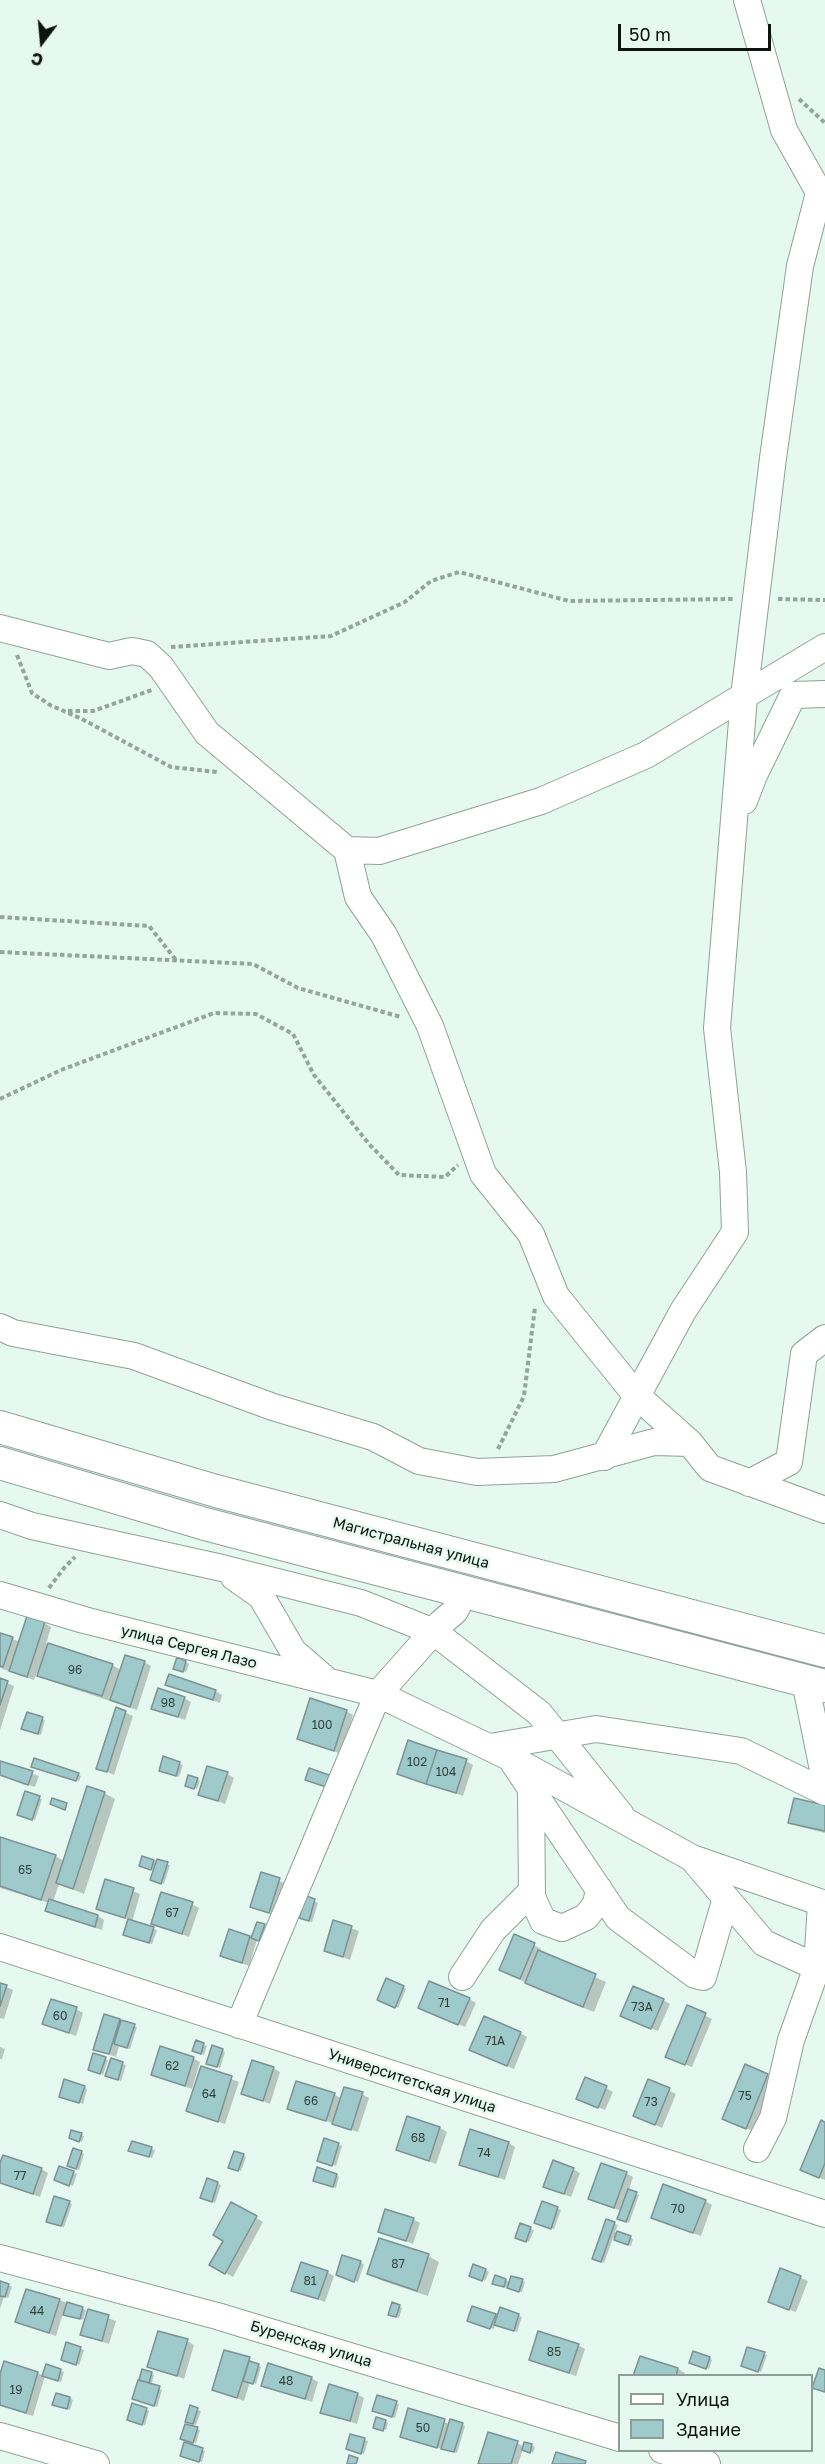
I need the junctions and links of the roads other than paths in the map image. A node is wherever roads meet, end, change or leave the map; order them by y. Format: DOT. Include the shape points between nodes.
graph roads {
  1 [pos="747,0"];
  2 [pos="822,198"];
  3 [pos="1,628"];
  4 [pos="825,648"];
  5 [pos="825,694"];
  6 [pos="793,695"];
  7 [pos="744,697"];
  8 [pos="733,830"];
  9 [pos="347,850"];
  10 [pos="0,1327"];
  11 [pos="825,1338"];
  12 [pos="636,1395"];
  13 [pos="0,1427"];
  14 [pos="690,1443"];
  15 [pos="604,1456"];
  16 [pos="0,1463"];
  17 [pos="749,1483"];
  18 [pos="783,1495"];
  19 [pos="825,1498"];
  20 [pos="825,1510"];
  21 [pos="0,1515"];
  22 [pos="222,1568"];
  23 [pos="465,1592"];
  24 [pos="0,1595"];
  25 [pos="434,1632"];
  26 [pos="825,1651"];
  27 [pos="329,1682"];
  28 [pos="815,1683"];
  29 [pos="378,1694"];
  30 [pos="559,1737"];
  31 [pos="499,1752"];
  32 [pos="825,1780"];
  33 [pos="531,1790"];
  34 [pos="825,1792"];
  35 [pos="626,1822"];
  36 [pos="692,1858"];
  37 [pos="599,1889"];
  38 [pos="532,1891"];
  39 [pos="726,1898"];
  40 [pos="823,1904"];
  41 [pos="0,1947"];
  42 [pos="821,1969"];
  43 [pos="462,1977"];
  44 [pos="239,2025"];
  45 [pos="758,2149"];
  46 [pos="825,2214"];
  47 [pos="0,2258"];
  48 [pos="0,2436"];
  49 [pos="618,2437"];
  50 [pos="665,2452"];
  51 [pos="96,2464"];
  52 [pos="707,2464"];
  1 -- 2 [label="street" via="784,130"];
  2 -- 7 [label="street" via="800,266"];
  3 -- 9 [label="street" via="109,656 132,651 147,654 173,682 207,733"];
  4 -- 6 [label="street"];
  4 -- 7 [label="street"];
  5 -- 6 [label="street"];
  6 -- 8 [label="street" via="754,775"];
  7 -- 8 [label="street"];
  7 -- 9 [label="street" via="646,755 541,801 379,851"];
  8 -- 12 [label="street" via="717,1028 733,1172 735,1232 683,1311"];
  9 -- 12 [label="street" via="358,897 384,935 430,1026 483,1174 531,1234 555,1296"];
  10 -- 15 [label="street" via="13,1333 134,1356 273,1407 373,1437 419,1461 477,1472 554,1469"];
  11 -- 17 [label="street" via="804,1354 789,1462"];
  12 -- 14 [label="street"];
  12 -- 15 [label="street"];
  13 -- 26 [label="main road, Магистральная улица" via="216,1491"];
  14 -- 15 [label="street" via="654,1442"];
  14 -- 17 [label="street" via="710,1467"];
  16 -- 23 [label="main road" via="206,1524"];
  17 -- 18 [label="street"];
  18 -- 19 [label="street"];
  18 -- 20 [label="street"];
  21 -- 22 [label="street" via="32,1526"];
  22 -- 25 [label="street" via="362,1603"];
  22 -- 27 [label="street" via="261,1596 293,1651"];
  23 -- 25 [label="street" via="455,1611"];
  23 -- 28 [label="main road"];
  24 -- 27 [label="street, улица Сергея Лазо"];
  25 -- 29 [label="street"];
  25 -- 30 [label="street" via="539,1713"];
  27 -- 29 [label="street, улица Сергея Лазо"];
  28 -- 32 [label="street"];
  29 -- 31 [label="street, улица Сергея Лазо"];
  29 -- 44 [label="street"];
  30 -- 31 [label="street"];
  30 -- 34 [label="street" via="596,1729 741,1751"];
  30 -- 35 [label="street"];
  31 -- 33 [label="street"];
  31 -- 35 [label="street, улица Сергея Лазо"];
  33 -- 37 [label="street"];
  33 -- 38 [label="street"];
  35 -- 36 [label="street, улица Сергея Лазо"];
  36 -- 39 [label="street"];
  36 -- 40 [label="street"];
  37 -- 38 [label="street" via="596,1904 586,1917 562,1928 543,1922"];
  37 -- 39 [label="street" via="618,1918 703,1977"];
  38 -- 43 [label="street" via="493,1930"];
  39 -- 42 [label="street" via="764,1943"];
  40 -- 42 [label="street"];
  41 -- 44 [label="street, Университетская улица"];
  42 -- 45 [label="street" via="791,2040 773,2118"];
  44 -- 46 [label="street, Университетская улица"];
  47 -- 49 [label="street, Буренская улица" via="217,2316"];
  48 -- 51 [label="street"];
  50 -- 52 [label="street"];
}
